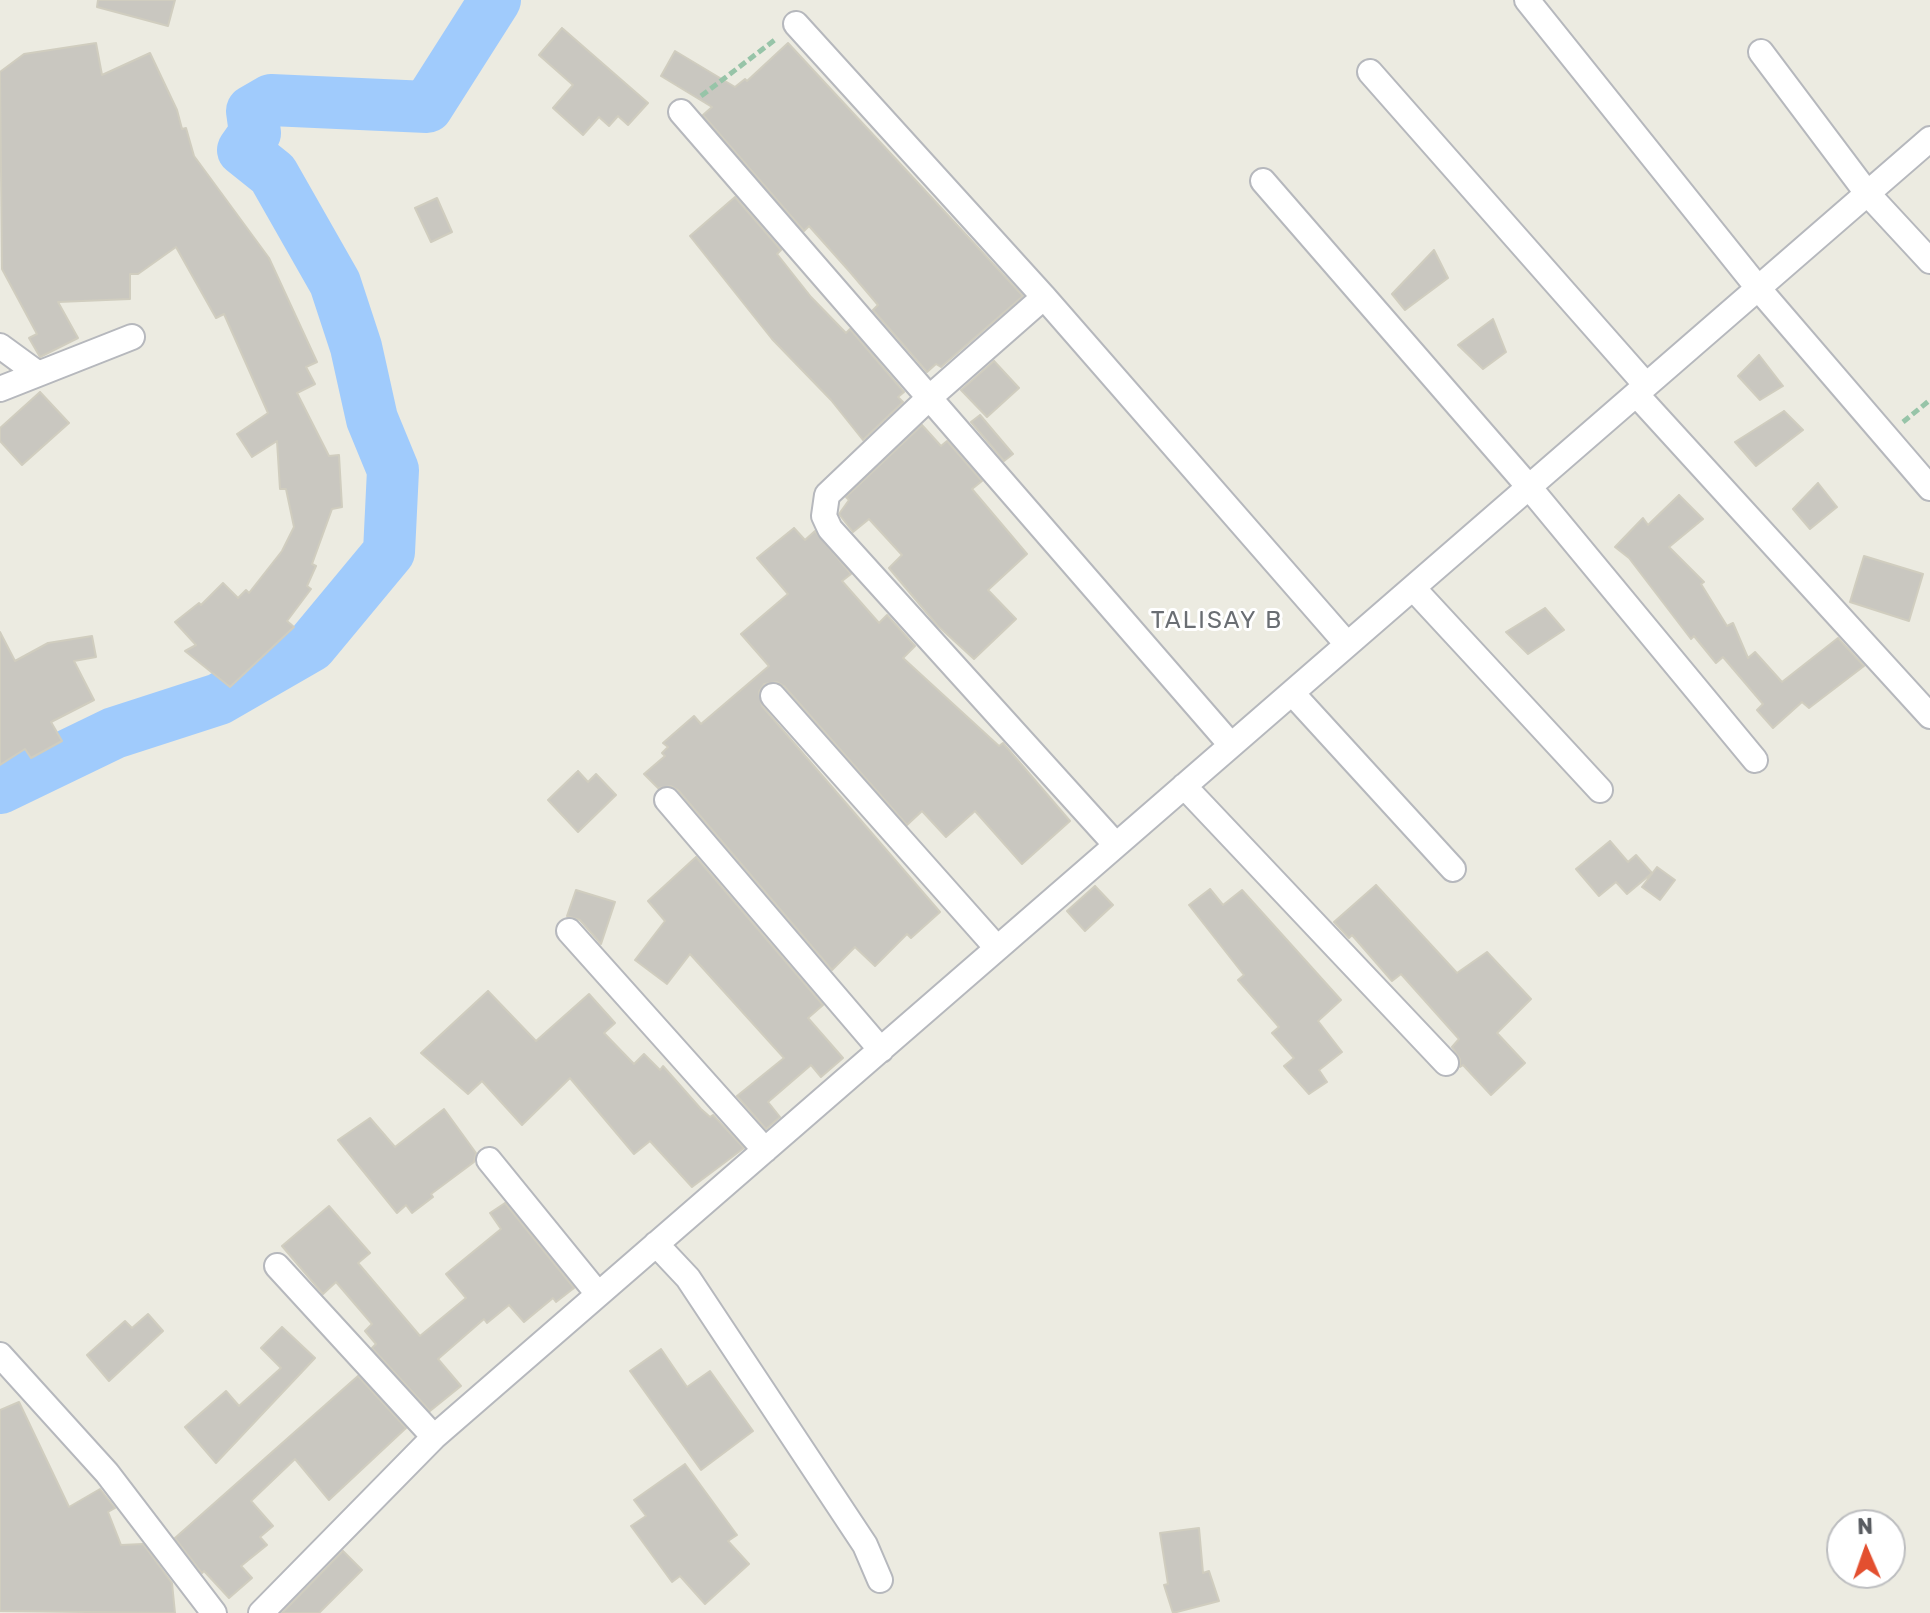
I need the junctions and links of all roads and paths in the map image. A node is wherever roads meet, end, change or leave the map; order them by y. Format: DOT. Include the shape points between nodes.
graph roads {
  1 [pos="1527,0"];
  2 [pos="796,24"];
  3 [pos="1761,52"];
  4 [pos="1370,72"];
  5 [pos="681,112"];
  6 [pos="1930,139"];
  7 [pos="1263,181"];
  8 [pos="1867,193"];
  9 [pos="1930,261"];
  10 [pos="1758,288"];
  11 [pos="1044,297"];
  12 [pos="132,337"];
  13 [pos="0,346"];
  14 [pos="37,373"];
  15 [pos="0,389"];
  16 [pos="1641,389"];
  17 [pos="929,398"];
  18 [pos="1529,487"];
  19 [pos="1930,488"];
  20 [pos="1413,588"];
  21 [pos="1347,644"];
  22 [pos="1292,693"];
  23 [pos="773,696"];
  24 [pos="1930,716"];
  25 [pos="1231,745"];
  26 [pos="1755,760"];
  27 [pos="1184,786"];
  28 [pos="1600,790"];
  29 [pos="667,800"];
  30 [pos="1116,845"];
  31 [pos="1453,869"];
  32 [pos="569,931"];
  33 [pos="997,948"];
  34 [pos="881,1050"];
  35 [pos="1446,1063"];
  36 [pos="765,1150"];
  37 [pos="489,1160"];
  38 [pos="656,1244"];
  39 [pos="277,1266"];
  40 [pos="598,1294"];
  41 [pos="0,1355"];
  42 [pos="434,1437"];
  43 [pos="880,1580"];
  44 [pos="214,1613"];
  45 [pos="261,1613"];
  1 -- 10 [label="street"];
  2 -- 5 [label="path"];
  2 -- 11 [label="street"];
  3 -- 8 [label="street"];
  4 -- 16 [label="street"];
  5 -- 17 [label="street"];
  6 -- 8 [label="street"];
  7 -- 18 [label="street"];
  8 -- 9 [label="street"];
  8 -- 10 [label="street"];
  10 -- 16 [label="street"];
  10 -- 19 [label="street"];
  11 -- 17 [label="street"];
  11 -- 21 [label="street"];
  12 -- 14 [label="street"];
  13 -- 14 [label="street"];
  14 -- 15 [label="street"];
  16 -- 18 [label="street"];
  16 -- 24 [label="street"];
  17 -- 25 [label="street"];
  17 -- 30 [label="street" via="827,495 824,516 830,529"];
  18 -- 20 [label="street"];
  18 -- 26 [label="street"];
  20 -- 21 [label="street"];
  20 -- 28 [label="street"];
  21 -- 22 [label="street"];
  22 -- 25 [label="street"];
  22 -- 31 [label="street"];
  23 -- 33 [label="street"];
  25 -- 27 [label="street"];
  27 -- 30 [label="street"];
  27 -- 35 [label="street"];
  29 -- 34 [label="street"];
  30 -- 33 [label="street"];
  32 -- 36 [label="street"];
  33 -- 34 [label="street"];
  34 -- 36 [label="street"];
  36 -- 38 [label="street"];
  37 -- 40 [label="street"];
  38 -- 40 [label="street"];
  38 -- 43 [label="street" via="688,1278 865,1545"];
  39 -- 42 [label="street"];
  40 -- 42 [label="street"];
  41 -- 44 [label="street" via="107,1473"];
  42 -- 45 [label="street"];
}
